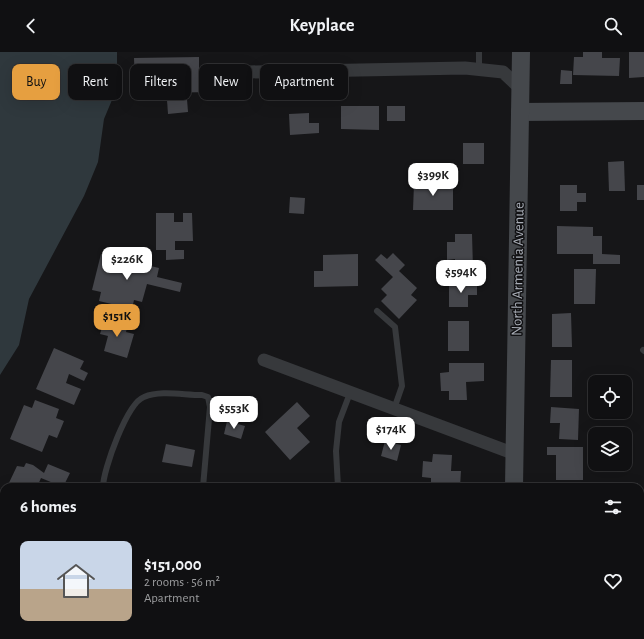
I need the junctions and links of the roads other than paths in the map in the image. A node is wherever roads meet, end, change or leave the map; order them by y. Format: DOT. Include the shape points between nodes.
graph roads {
  1 [pos="479,52"];
  2 [pos="521,52"];
  3 [pos="478,69"];
  4 [pos="252,72"];
  5 [pos="520,88"];
  6 [pos="644,111"];
  7 [pos="520,112"];
  8 [pos="377,311"];
  9 [pos="264,360"];
  10 [pos="350,393"];
  11 [pos="394,409"];
  12 [pos="514,454"];
  13 [pos="104,483"];
  14 [pos="203,483"];
  15 [pos="338,483"];
  16 [pos="514,483"];
  1 -- 3 [label="lane"];
  2 -- 5 [label="main road, North Armenia Avenue"];
  3 -- 4 [label="street"];
  3 -- 5 [label="street" via="503,72"];
  5 -- 7 [label="main road, North Armenia Avenue"];
  6 -- 7 [label="main road"];
  7 -- 12 [label="main road, North Armenia Avenue"];
  8 -- 11 [label="lane" via="396,327 402,386"];
  9 -- 10 [label="street"];
  10 -- 11 [label="street"];
  10 -- 15 [label="lane" via="339,422 336,451"];
  11 -- 12 [label="street"];
  12 -- 16 [label="main road, North Armenia Avenue"];
  13 -- 14 [label="lane" via="106,463 132,409 142,397 156,394 208,397 210,407"];
}
